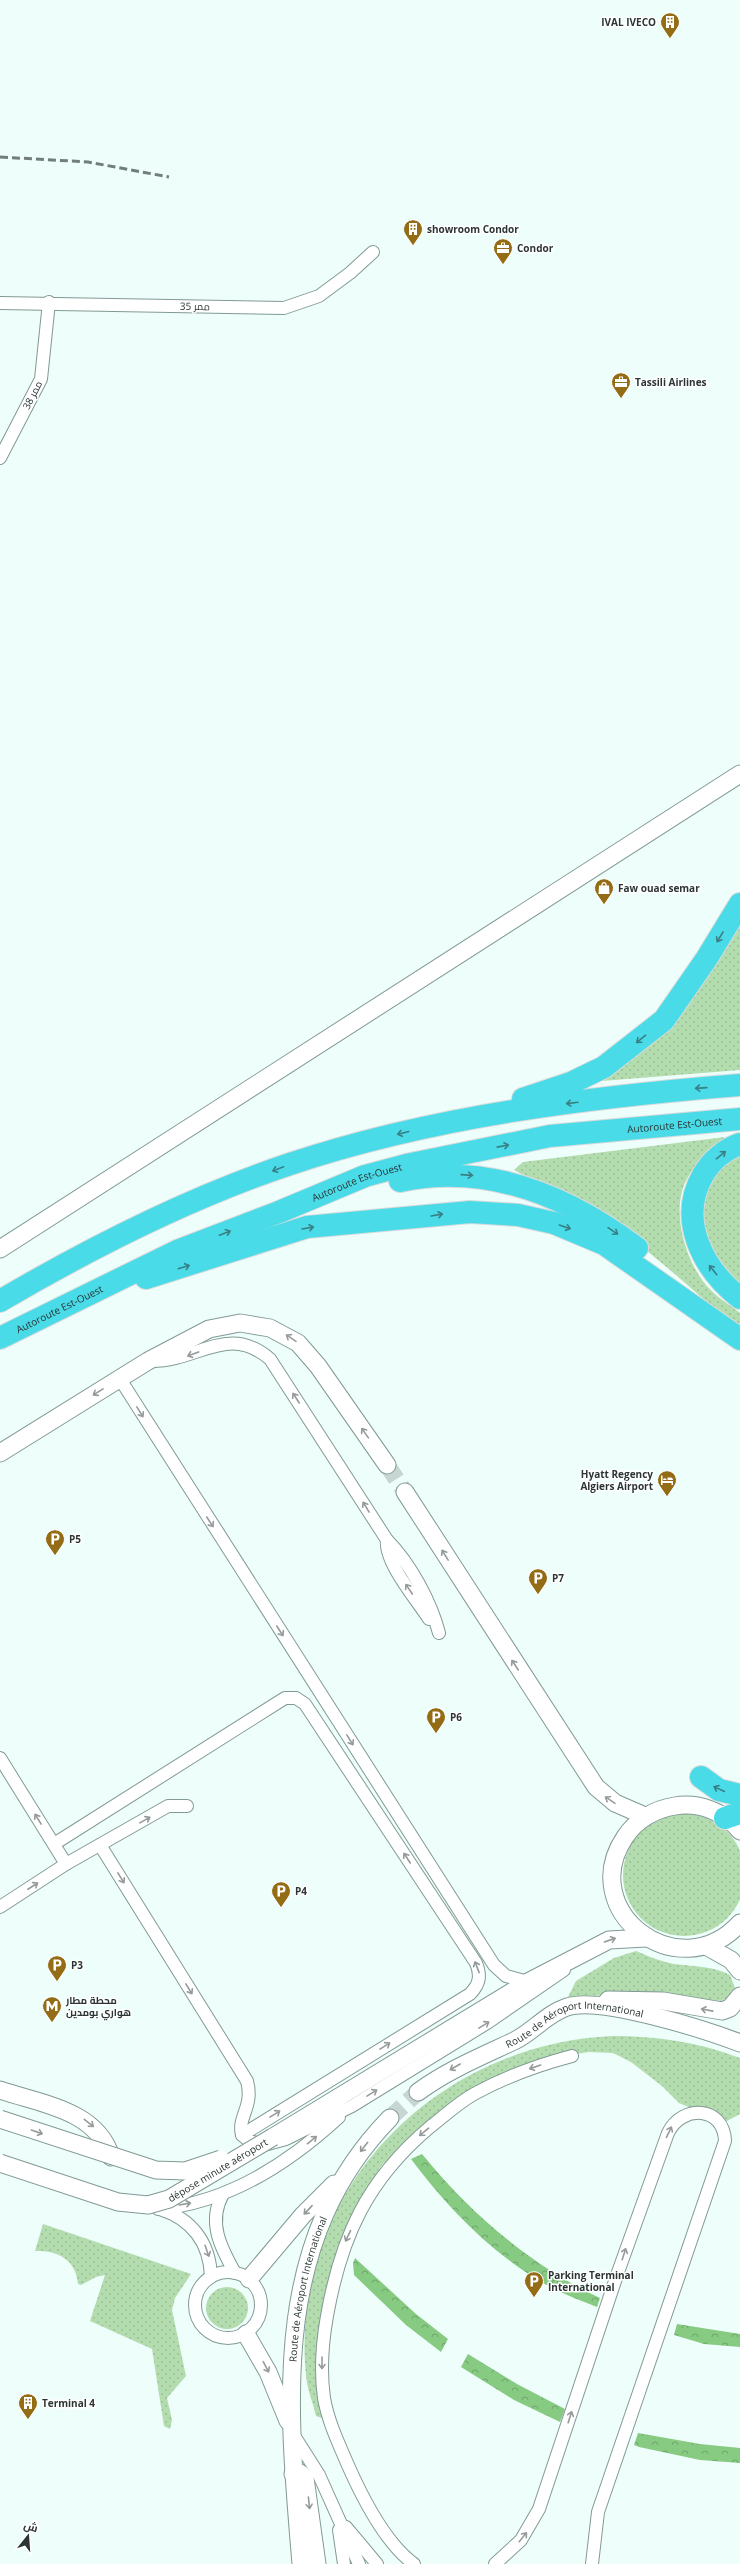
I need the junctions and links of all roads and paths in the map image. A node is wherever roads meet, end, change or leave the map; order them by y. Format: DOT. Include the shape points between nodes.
graph roads {
  1 [pos="373,252"];
  2 [pos="49,302"];
  3 [pos="0,303"];
  4 [pos="0,458"];
  5 [pos="740,774"];
  6 [pos="740,904"];
  7 [pos="740,1085"];
  8 [pos="740,1119"];
  9 [pos="435,1124"];
  10 [pos="740,1144"];
  11 [pos="279,1212"];
  12 [pos="0,1248"];
  13 [pos="80,1298"];
  14 [pos="740,1298"];
  15 [pos="0,1301"];
  16 [pos="0,1338"];
  17 [pos="740,1338"];
  18 [pos="148,1361"];
  19 [pos="120,1379"];
  20 [pos="0,1453"];
  21 [pos="387,1465"];
  22 [pos="405,1492"];
  23 [pos="439,1633"];
  24 [pos="0,1758"];
  25 [pos="701,1777"];
  26 [pos="740,1795"];
  27 [pos="187,1806"];
  28 [pos="645,1816"];
  29 [pos="735,1821"];
  30 [pos="54,1844"];
  31 [pos="100,1845"];
  32 [pos="66,1864"];
  33 [pos="0,1907"];
  34 [pos="740,1923"];
  35 [pos="646,1938"];
  36 [pos="706,1946"];
  37 [pos="586,1951"];
  38 [pos="740,1971"];
  39 [pos="528,1982"];
  40 [pos="740,1996"];
  41 [pos="576,2005"];
  42 [pos="740,2043"];
  43 [pos="572,2056"];
  44 [pos="0,2090"];
  45 [pos="418,2092"];
  46 [pos="352,2106"];
  47 [pos="390,2118"];
  48 [pos="0,2119"];
  49 [pos="242,2135"];
  50 [pos="273,2137"];
  51 [pos="111,2157"];
  52 [pos="0,2162"];
  53 [pos="346,2173"];
  54 [pos="223,2194"];
  55 [pos="159,2209"];
  56 [pos="242,2276"];
  57 [pos="210,2277"];
  58 [pos="246,2334"];
  59 [pos="293,2434"];
  60 [pos="293,2474"];
  61 [pos="339,2518"];
  62 [pos="301,2564"];
  63 [pos="317,2564"];
  64 [pos="344,2564"];
  65 [pos="350,2564"];
  66 [pos="359,2564"];
  67 [pos="370,2564"];
  68 [pos="377,2564"];
  69 [pos="414,2564"];
  70 [pos="495,2564"];
  71 [pos="592,2564"];
  1 -- 2 [label="street, ممر 35" via="319,296 284,308"];
  2 -- 3 [label="street, ممر 35"];
  2 -- 4 [label="street, ممر 38" via="41,379"];
  5 -- 12 [label="main road"];
  6 -- 9 [label="highway, one-way" via="664,1020 604,1067 571,1084 484,1112"];
  7 -- 9 [label="highway, one-way" via="537,1107"];
  11 -- 8 [label="highway, Autoroute Est-Ouest, one-way" via="364,1176 406,1164 550,1136"];
  9 -- 15 [label="highway, one-way" via="289,1164 226,1189 136,1226"];
  14 -- 10 [label="highway, one-way" via="707,1263 694,1236 691,1216 694,1194 705,1170 724,1152"];
  13 -- 11 [label="highway, Autoroute Est-Ouest, one-way" via="177,1251"];
  11 -- 17 [label="highway, one-way" via="394,1182 437,1175 480,1176 523,1185 572,1206 626,1240 651,1258"];
  13 -- 16 [label="highway, Autoroute Est-Ouest"];
  13 -- 17 [label="highway, one-way" via="300,1229 482,1212 536,1219 588,1236 620,1253"];
  18 -- 19 [label="main road"];
  21 -- 18 [label="main road, one-way" via="309,1354 285,1334 255,1324 224,1325 209,1329"];
  23 -- 18 [label="street, one-way" via="424,1595 399,1554 386,1540 275,1366 264,1354 249,1346 232,1342 185,1357"];
  19 -- 20 [label="main road, one-way"];
  19 -- 39 [label="street, one-way" via="494,1965 506,1976"];
  28 -- 22 [label="main road, one-way" via="615,1804 596,1787"];
  30 -- 24 [label="street, one-way"];
  26 -- 25 [label="highway, one-way" via="719,1790"];
  31 -- 27 [label="street, one-way" via="168,1806"];
  28 -- 29 [label="main road" via="682,1805 705,1808"];
  28 -- 35 [label="main road" via="621,1843 613,1865 612,1877 616,1901 622,1912 636,1931"];
  30 -- 32 [label="street"];
  49 -- 30 [label="street, one-way" via="470,1994 480,1976 476,1963 308,1709 296,1698 285,1698"];
  31 -- 32 [label="street"];
  31 -- 49 [label="street, one-way" via="246,2081 250,2097 240,2128"];
  33 -- 32 [label="street, one-way"];
  34 -- 36 [label="main road" via="724,1938"];
  35 -- 36 [label="main road" via="675,1949"];
  37 -- 35 [label="main road, one-way" via="615,1938"];
  36 -- 38 [label="main road" via="731,1960"];
  37 -- 39 [label="main road"];
  46 -- 37 [label="street, one-way" via="508,2010"];
  39 -- 50 [label="main road"];
  40 -- 41 [label="main road, one-way" via="730,2008 722,2011 646,2000 611,2000"];
  41 -- 42 [label="main road, Route de Aéroport International" via="663,2019"];
  41 -- 45 [label="main road, Route de Aéroport International, one-way" via="550,2015 515,2041 459,2065"];
  43 -- 69 [label="street, one-way" via="522,2072 473,2094 414,2141 372,2190 346,2240 338,2265 331,2291 322,2358 322,2378 329,2419 351,2471 373,2512 399,2549"];
  44 -- 51 [label="main road, one-way" via="83,2119 101,2135"];
  46 -- 49 [label="street" via="280,2143 256,2144"];
  54 -- 46 [label="street, one-way" via="280,2164"];
  47 -- 53 [label="main road, Route de Aéroport International, one-way"];
  48 -- 51 [label="main road, dépose minute aéroport, one-way, bridge"];
  50 -- 51 [label="main road, dépose minute aéroport, bridge" via="207,2165 185,2171 156,2170"];
  50 -- 52 [label="main road, dépose minute aéroport, bridge" via="169,2199 148,2205 118,2202"];
  52 -- 55 [label="street" via="131,2206"];
  53 -- 56 [label="main road, one-way"];
  53 -- 59 [label="main road, Route de Aéroport International" via="316,2232 303,2274 292,2360"];
  55 -- 54 [label="street, one-way" via="203,2201"];
  54 -- 56 [label="street" via="216,2210 216,2227 220,2244"];
  55 -- 57 [label="street, one-way" via="181,2218 198,2233 208,2254"];
  56 -- 57 [label="street" via="223,2272"];
  56 -- 58 [label="street" via="258,2290 262,2304 259,2318"];
  57 -- 58 [label="street" via="201,2286 195,2298 195,2311 200,2323 209,2333 221,2338 234,2338"];
  58 -- 59 [label="main road, one-way" via="268,2372"];
  59 -- 60 [label="main road, Route de Aéroport International"];
  59 -- 61 [label="street" via="319,2475"];
  60 -- 62 [label="main road, Route de Aéroport International"];
  60 -- 63 [label="main road, one-way" via="300,2473 305,2478"];
  61 -- 64 [label="street"];
  61 -- 65 [label="street"];
  61 -- 66 [label="street"];
  61 -- 67 [label="street"];
  61 -- 68 [label="street"];
  70 -- 71 [label="street, one-way" via="521,2540 539,2509 614,2282 668,2133 676,2120 682,2116 689,2113 704,2113 717,2121 725,2141 598,2512"];
}
